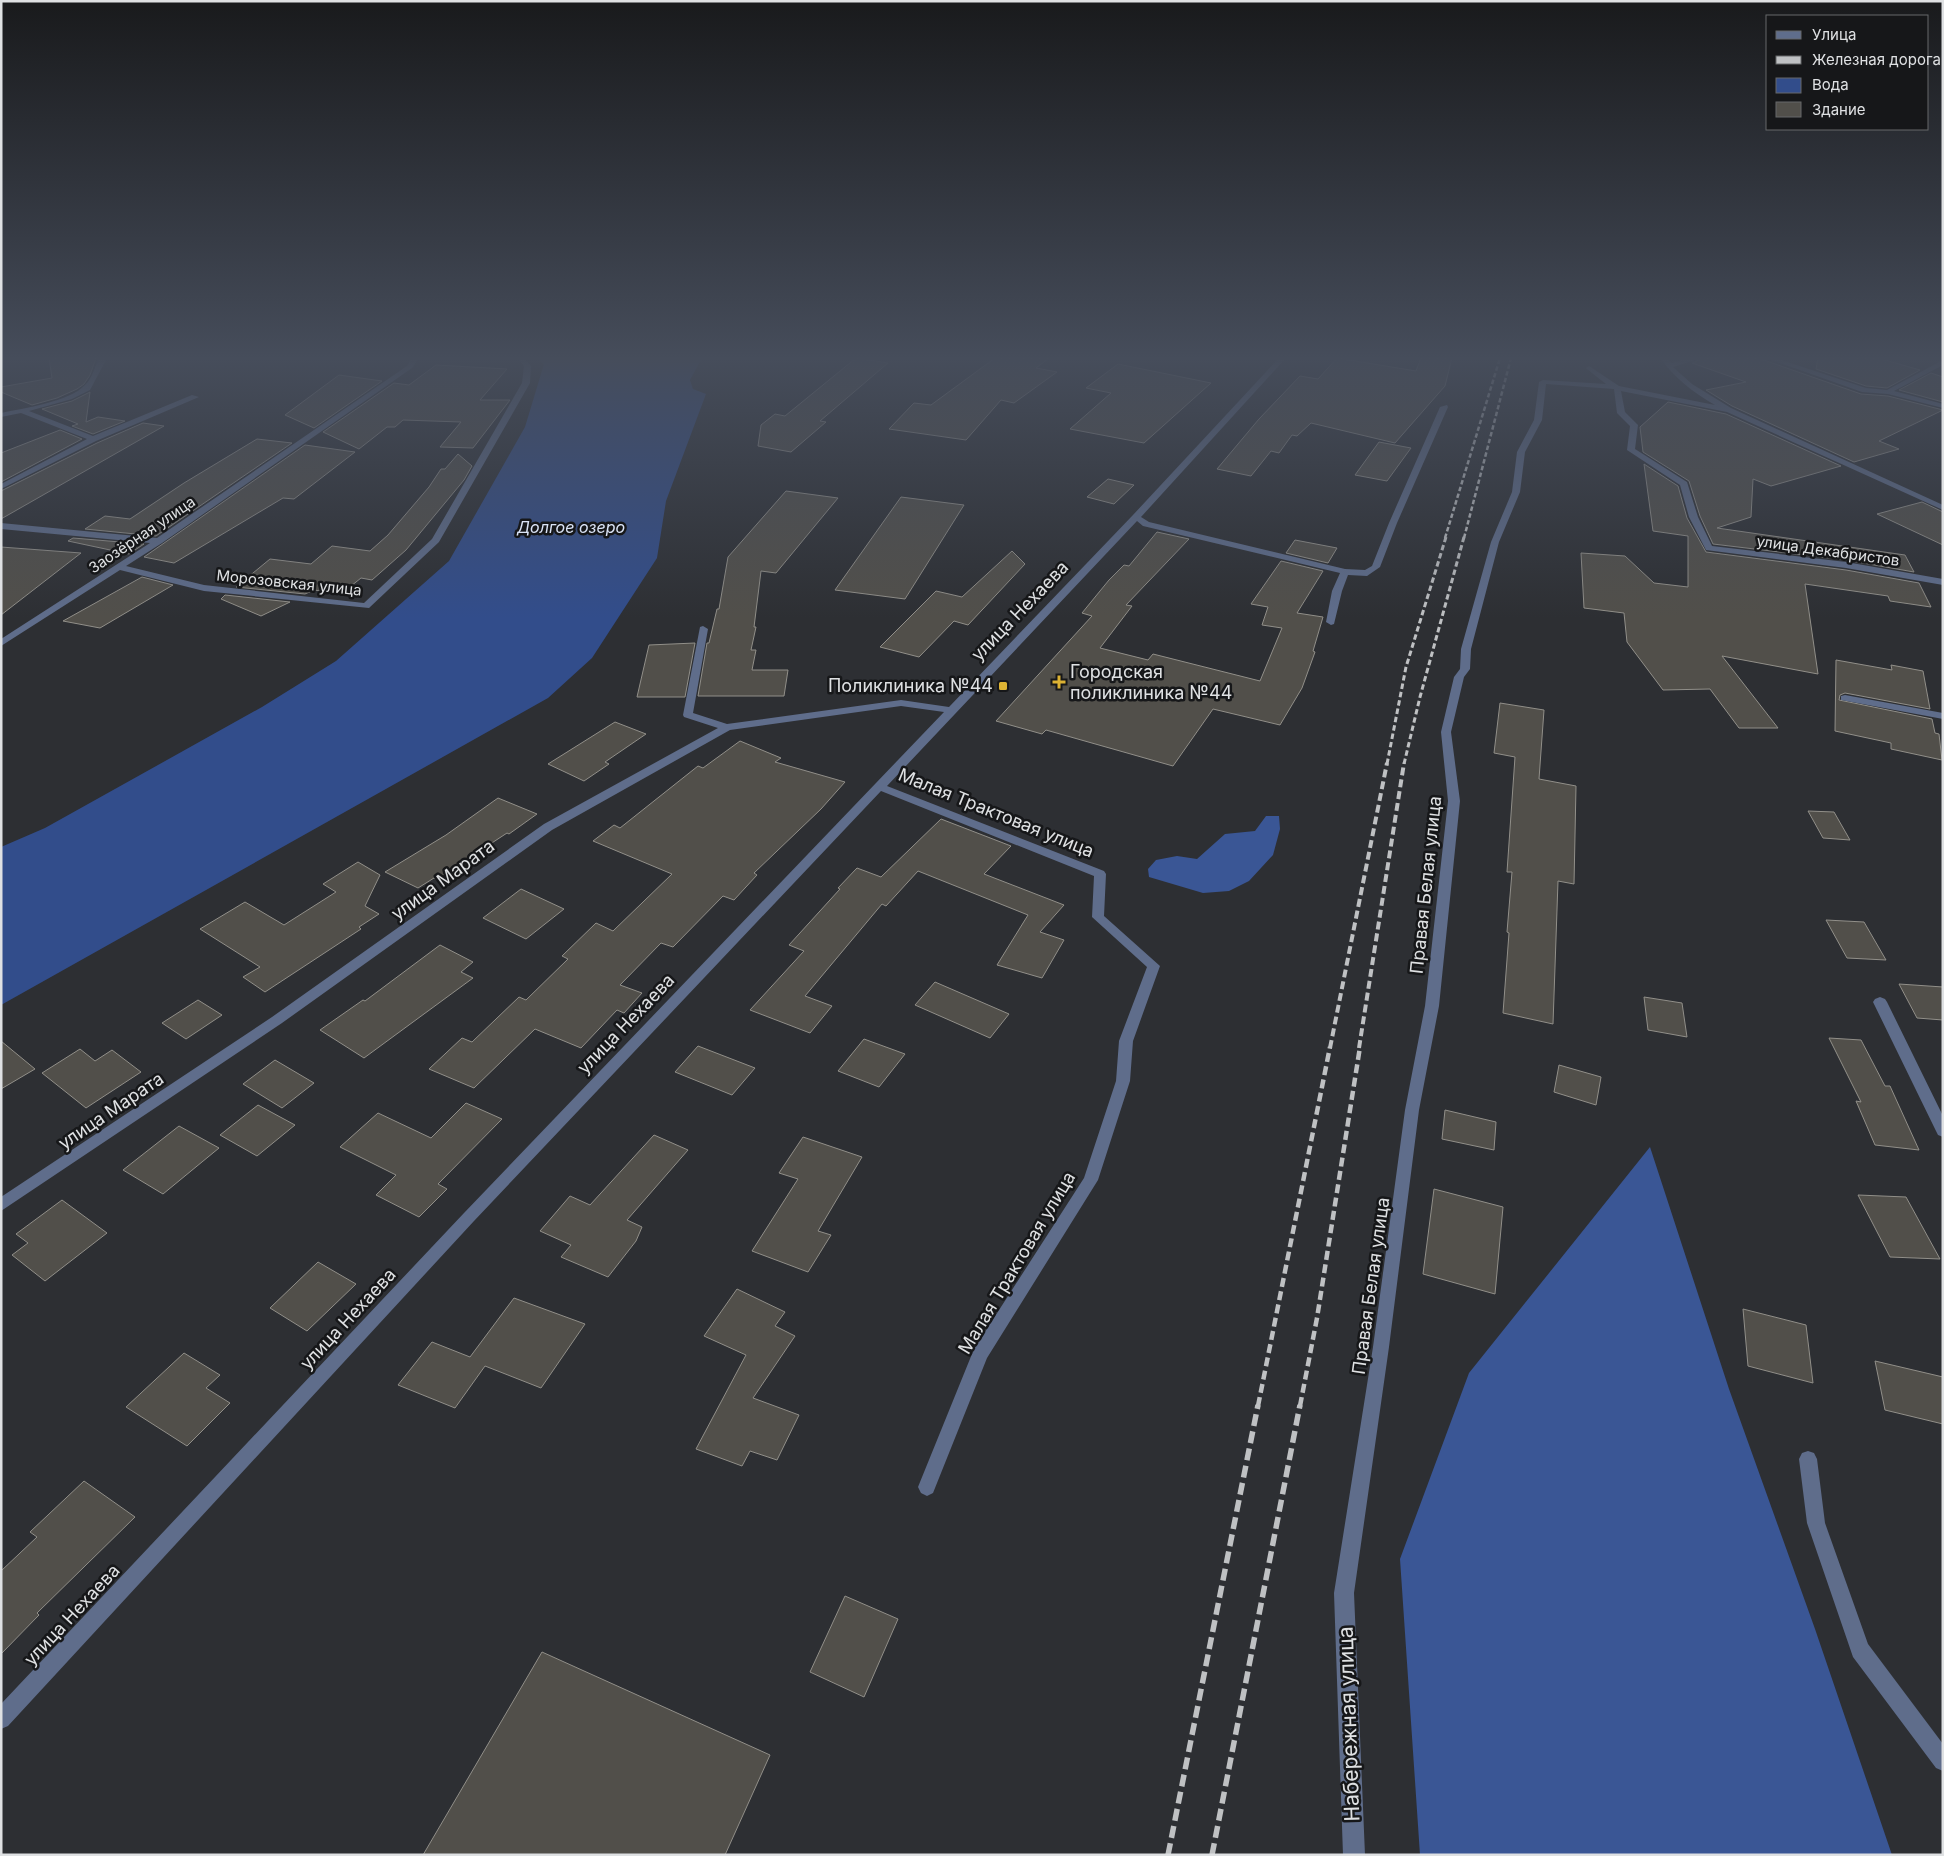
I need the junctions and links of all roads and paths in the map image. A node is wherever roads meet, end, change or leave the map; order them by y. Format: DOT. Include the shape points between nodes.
graph roads {
  1 [pos="82,445"];
  2 [pos="297,445"];
  3 [pos="491,445"];
  4 [pos="1203,445"];
  5 [pos="1427,445"];
  6 [pos="1525,445"];
  7 [pos="1632,445"];
  8 [pos="1805,445"];
  9 [pos="1,487"];
  10 [pos="1943,508"];
  11 [pos="1136,517"];
  12 [pos="1,526"];
  13 [pos="159,541"];
  14 [pos="119,567"];
  15 [pos="1345,572"];
  16 [pos="1943,582"];
  17 [pos="1331,622"];
  18 [pos="703,629"];
  19 [pos="1,643"];
  20 [pos="1844,698"];
  21 [pos="952,710"];
  22 [pos="1943,716"];
  23 [pos="727,727"];
  24 [pos="878,786"];
  25 [pos="1880,1002"];
  26 [pos="1943,1131"];
  27 [pos="1,1205"];
  28 [pos="1808,1459"];
  29 [pos="927,1487"];
  30 [pos="1344,1592"];
  31 [pos="1,1719"];
  32 [pos="1943,1761"];
  33 [pos="1354,1855"];
  1 -- 9 [label="street"];
  2 -- 13 [label="street, Заозёрная улица"];
  3 -- 14 [label="street, Морозовская улица" via="436,540 366,606 204,588"];
  4 -- 11 [label="street, улица Нехаева"];
  5 -- 15 [label="street" via="1376,567 1367,573"];
  6 -- 30 [label="street, Правая Белая улица" via="1516,492 1495,542 1466,649 1465,669 1459,678 1446,732 1454,802 1432,1006 1412,1110"];
  7 -- 16 [label="street, улица Декабристов" via="1631,450 1684,484 1690,513 1709,548 1846,565"];
  8 -- 10 [label="street"];
  11 -- 15 [label="street" via="1146,524"];
  11 -- 21 [label="street, улица Нехаева"];
  12 -- 13 [label="street"];
  13 -- 14 [label="street, Заозёрная улица"];
  14 -- 19 [label="street, Заозёрная улица"];
  15 -- 17 [label="street" via="1337,591"];
  18 -- 23 [label="street" via="688,716"];
  20 -- 22 [label="street"];
  21 -- 23 [label="street, улица Марата" via="901,703"];
  21 -- 24 [label="street, улица Нехаева"];
  23 -- 27 [label="street, улица Марата" via="548,827 278,1020"];
  24 -- 29 [label="street, Малая Трактовая улица" via="1100,874 1098,917 1154,966 1126,1041 1122,1081 1091,1180 980,1354"];
  24 -- 31 [label="street, улица Нехаева" via="469,1216"];
  25 -- 26 [label="street"];
  28 -- 32 [label="street" via="1816,1523 1860,1650"];
  30 -- 33 [label="street, Набережная улица"];
}
